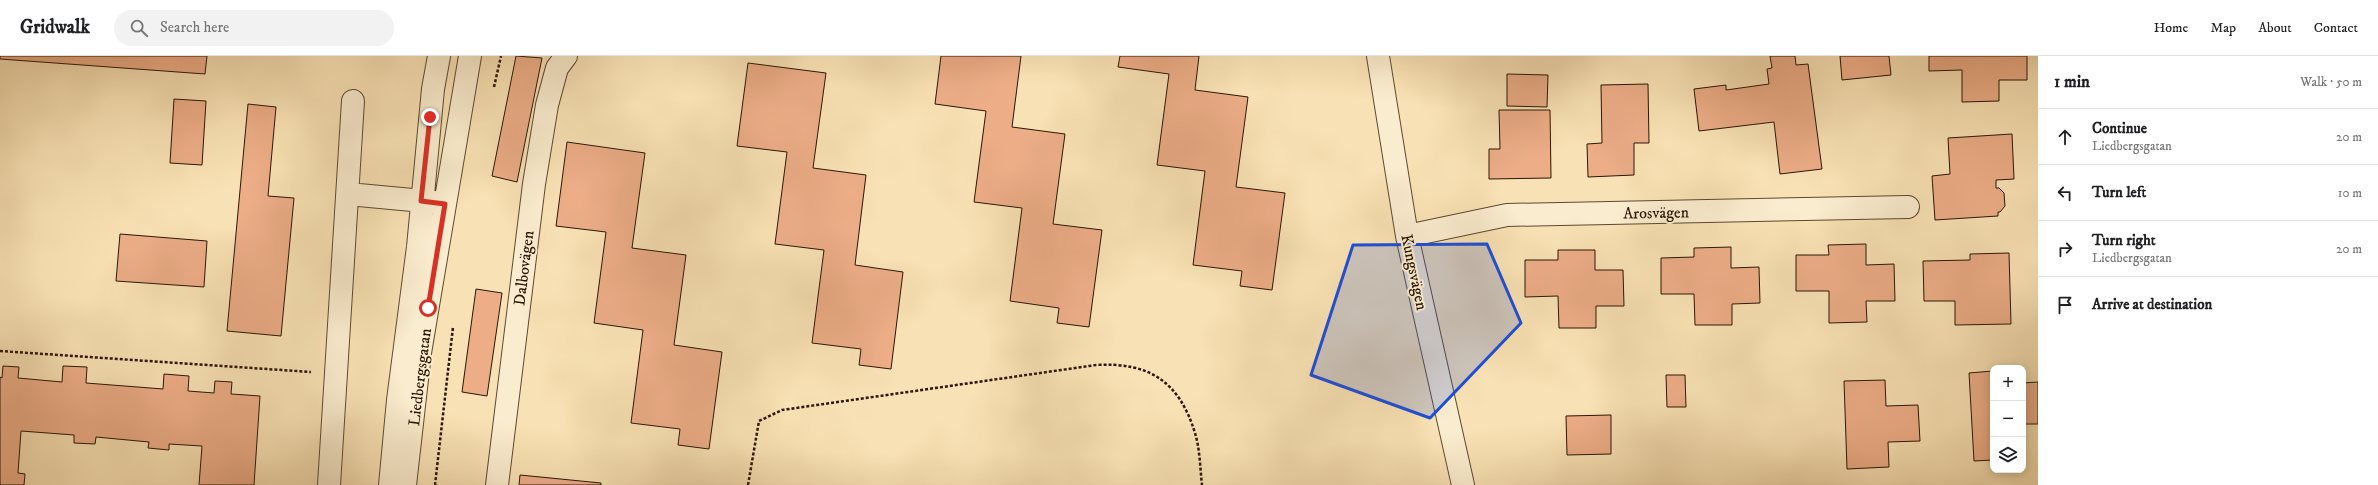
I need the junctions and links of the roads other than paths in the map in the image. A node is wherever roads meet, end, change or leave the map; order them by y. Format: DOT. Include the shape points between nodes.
graph roads {
  1 [pos="439,56"];
  2 [pos="470,56"];
  3 [pos="566,56"];
  4 [pos="1378,56"];
  5 [pos="353,100"];
  6 [pos="348,194"];
  7 [pos="421,201"];
  8 [pos="445,204"];
  9 [pos="1908,206"];
  10 [pos="1407,236"];
  11 [pos="329,485"];
  12 [pos="390,485"];
  13 [pos="406,485"];
  14 [pos="497,485"];
  15 [pos="1463,485"];
  1 -- 7 [label="street, Liedbergsgatan"];
  2 -- 8 [label="street, Liedbergsgatan"];
  3 -- 14 [label="street, Dalbovägen" via="557,68 547,105 534,184"];
  4 -- 10 [label="street, Kungsvägen"];
  5 -- 6 [label="street"];
  6 -- 7 [label="street"];
  6 -- 11 [label="street"];
  7 -- 8 [label="street"];
  7 -- 12 [label="street, Liedbergsgatan" via="418,247"];
  8 -- 13 [label="street, Liedbergsgatan" via="420,353"];
  9 -- 10 [label="street, Arosvägen" via="1507,215"];
  10 -- 15 [label="street, Kungsvägen"];
}
